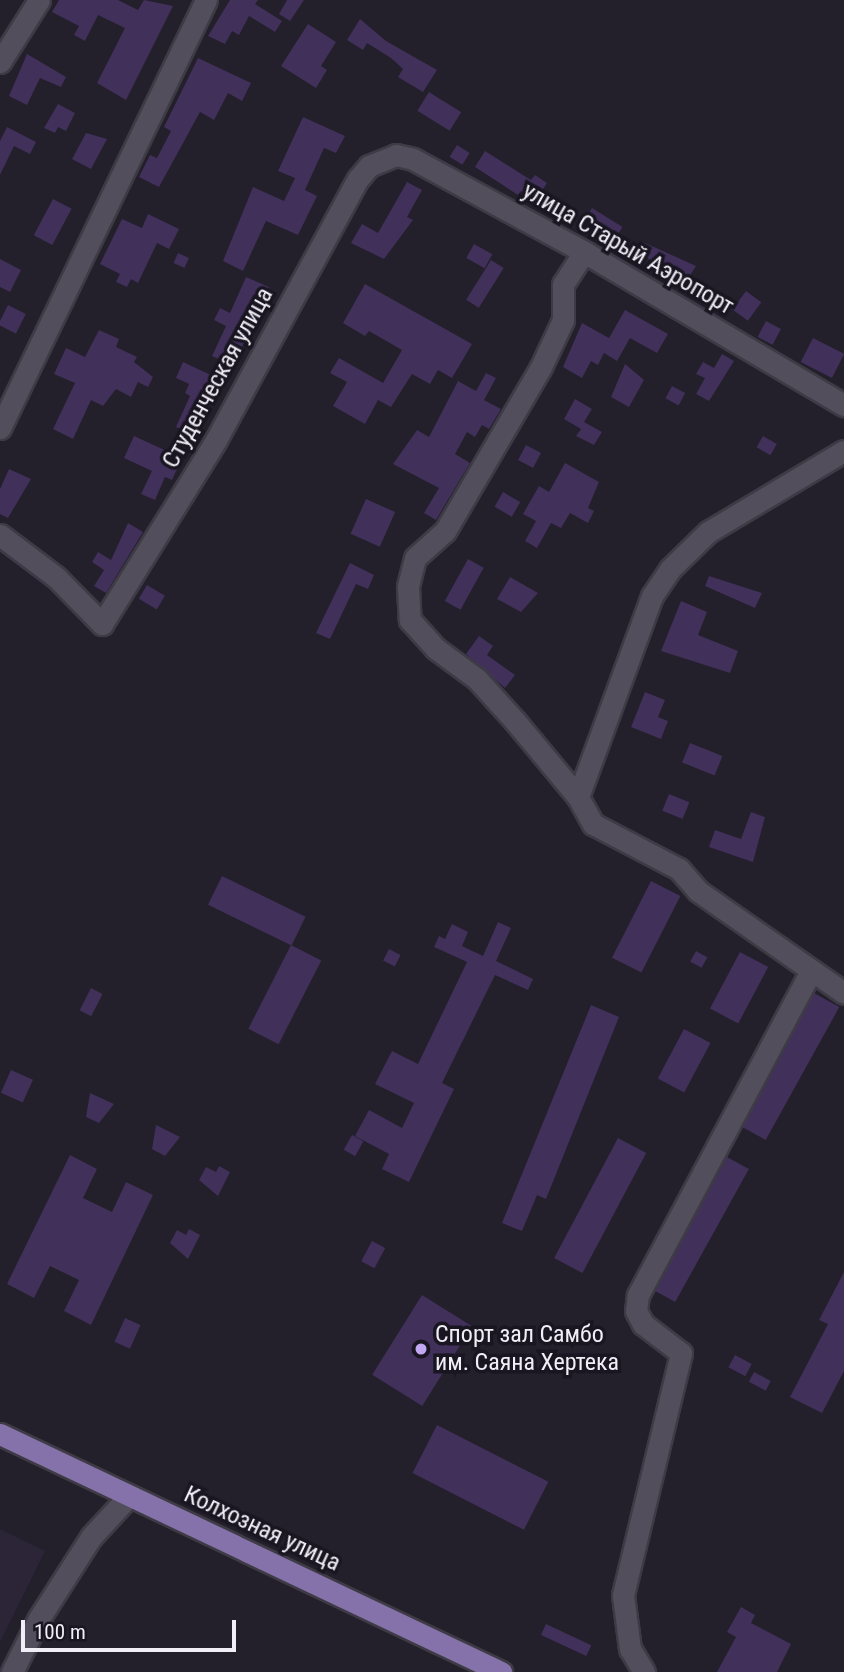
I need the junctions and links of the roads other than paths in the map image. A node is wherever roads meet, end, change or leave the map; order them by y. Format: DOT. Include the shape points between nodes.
graph roads {
  1 [pos="39,0"];
  2 [pos="206,0"];
  3 [pos="0,62"];
  4 [pos="380,160"];
  5 [pos="584,251"];
  6 [pos="844,405"];
  7 [pos="0,428"];
  8 [pos="844,451"];
  9 [pos="0,535"];
  10 [pos="578,797"];
  11 [pos="810,973"];
  12 [pos="844,993"];
  13 [pos="0,1434"];
  14 [pos="130,1496"];
  15 [pos="12,1672"];
  16 [pos="501,1672"];
  17 [pos="644,1672"];
  1 -- 3 [label="street"];
  2 -- 7 [label="street"];
  4 -- 5 [label="street, улица Старый Аэропорт" via="396,155 413,159"];
  4 -- 9 [label="street, Студенческая улица" via="358,179 216,440 102,624 56,577"];
  5 -- 6 [label="street, улица Старый Аэропорт"];
  5 -- 10 [label="street" via="563,284 563,320 541,367 445,531 415,558 408,587 410,620 435,648 477,679"];
  8 -- 10 [label="street" via="708,532 670,569 652,596"];
  10 -- 11 [label="street" via="593,824 679,869 698,891"];
  11 -- 12 [label="street"];
  11 -- 17 [label="street" via="638,1295 636,1311 643,1324 681,1353 623,1595 630,1650"];
  13 -- 14 [label="main road, Колхозная улица"];
  14 -- 15 [label="street" via="91,1537 38,1620"];
  14 -- 16 [label="main road, Колхозная улица"];
}
